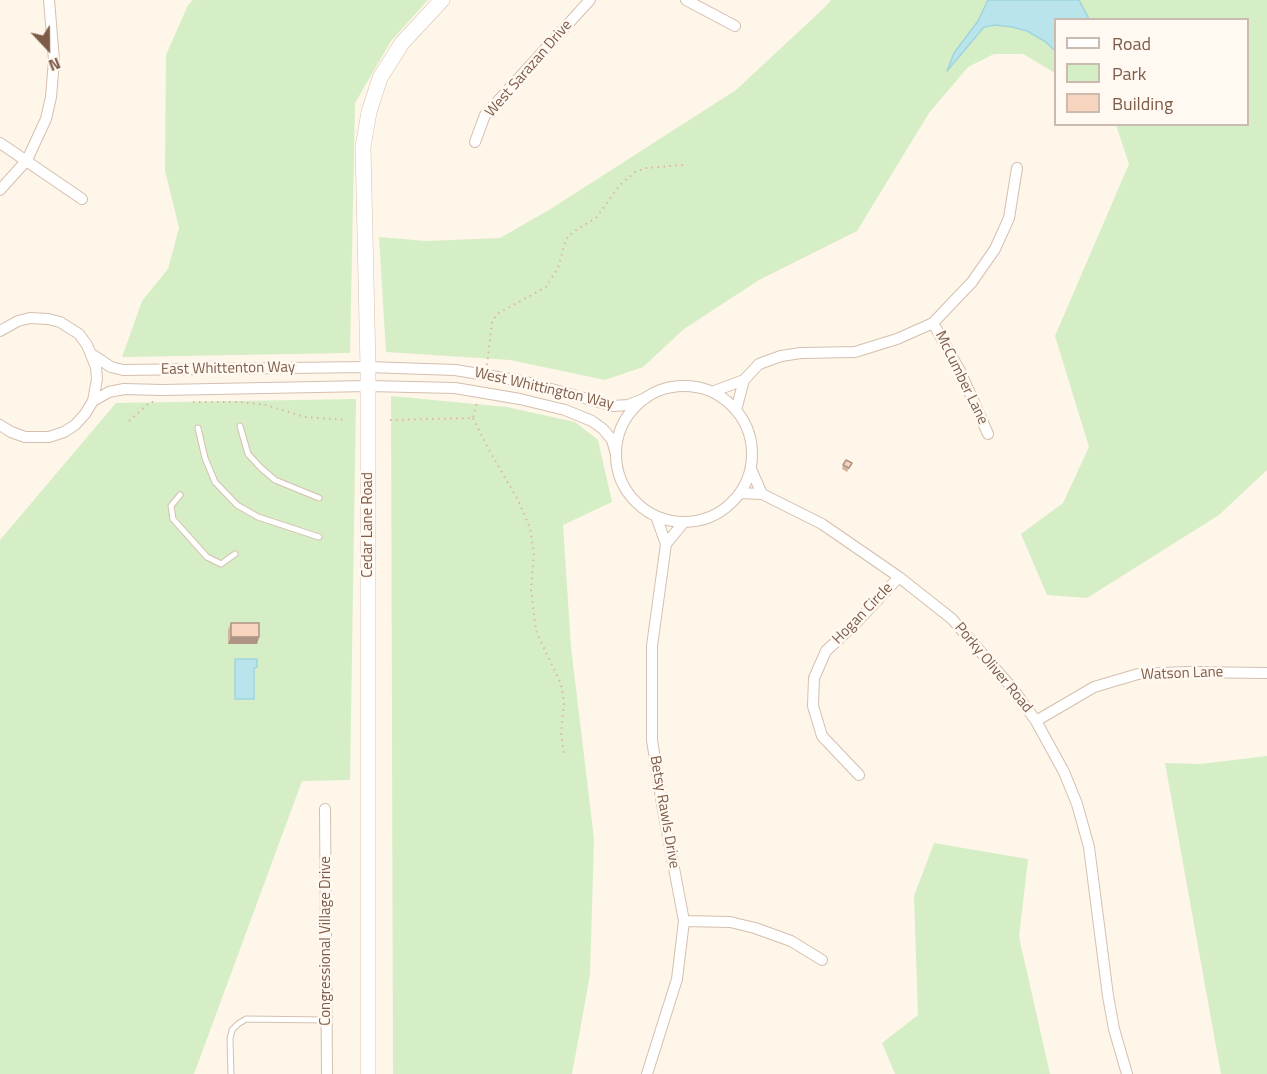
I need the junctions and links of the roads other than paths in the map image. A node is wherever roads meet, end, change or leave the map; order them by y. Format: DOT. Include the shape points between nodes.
graph roads {
  1 [pos="49,0"];
  2 [pos="442,0"];
  3 [pos="590,0"];
  4 [pos="686,0"];
  5 [pos="735,26"];
  6 [pos="475,142"];
  7 [pos="0,143"];
  8 [pos="27,160"];
  9 [pos="1017,168"];
  10 [pos="0,190"];
  11 [pos="82,199"];
  12 [pos="933,322"];
  13 [pos="0,331"];
  14 [pos="93,355"];
  15 [pos="368,367"];
  16 [pos="744,380"];
  17 [pos="368,386"];
  18 [pos="712,392"];
  19 [pos="646,398"];
  20 [pos="93,401"];
  21 [pos="736,410"];
  22 [pos="0,425"];
  23 [pos="240,426"];
  24 [pos="198,428"];
  25 [pos="988,434"];
  26 [pos="616,454"];
  27 [pos="751,469"];
  28 [pos="740,494"];
  29 [pos="762,494"];
  30 [pos="180,495"];
  31 [pos="319,498"];
  32 [pos="656,516"];
  33 [pos="684,522"];
  34 [pos="319,537"];
  35 [pos="666,544"];
  36 [pos="235,554"];
  37 [pos="899,577"];
  38 [pos="1267,674"];
  39 [pos="1036,721"];
  40 [pos="859,775"];
  41 [pos="325,809"];
  42 [pos="684,921"];
  43 [pos="822,960"];
  44 [pos="326,1020"];
  45 [pos="231,1074"];
  46 [pos="327,1074"];
  47 [pos="368,1074"];
  48 [pos="647,1074"];
  49 [pos="1127,1074"];
  1 -- 8 [label="street" via="54,60 51,98"];
  2 -- 15 [label="street, Cedar Lane Road" via="402,43 380,78 369,112 363,147"];
  3 -- 6 [label="street, West Sarazan Drive" via="485,115"];
  4 -- 5 [label="street"];
  7 -- 8 [label="street"];
  8 -- 10 [label="street"];
  8 -- 11 [label="street"];
  9 -- 12 [label="street" via="1010,218 995,249 972,282"];
  12 -- 16 [label="street" via="855,352 782,356 759,364"];
  12 -- 25 [label="street, McCumber Lane"];
  13 -- 14 [label="street" via="30,318 60,322 79,334"];
  14 -- 15 [label="street, East Whittenton Way" via="123,370"];
  14 -- 20 [label="street" via="97,379"];
  15 -- 17 [label="street, Cedar Lane Road"];
  15 -- 19 [label="street, West Whittington Way" via="485,374 613,406"];
  16 -- 18 [label="street"];
  16 -- 21 [label="street"];
  17 -- 20 [label="street, East Whittenton Way" via="124,389"];
  17 -- 26 [label="street, West Whittington Way" via="455,388 566,410 603,429"];
  17 -- 47 [label="street, Cedar Lane Road"];
  18 -- 19 [label="street" via="690,386 673,387"];
  18 -- 21 [label="street"];
  19 -- 26 [label="street" via="623,424"];
  20 -- 22 [label="street" via="75,425 49,437 25,437"];
  21 -- 27 [label="street" via="751,439"];
  23 -- 31 [label="lane" via="248,454 261,468 275,480"];
  24 -- 34 [label="lane" via="216,482 237,505 258,517"];
  26 -- 32 [label="street" via="618,473 629,495"];
  27 -- 28 [label="street"];
  27 -- 29 [label="street"];
  28 -- 29 [label="street, Porky Oliver Road"];
  28 -- 33 [label="street" via="708,518"];
  29 -- 37 [label="street, Porky Oliver Road" via="822,524"];
  30 -- 36 [label="lane" via="171,506 173,519 207,557 222,564"];
  32 -- 33 [label="street"];
  32 -- 35 [label="street, Betsy Rawls Drive"];
  33 -- 35 [label="street"];
  35 -- 42 [label="street, Betsy Rawls Drive" via="652,646 652,740"];
  37 -- 39 [label="street, Porky Oliver Road" via="952,619"];
  37 -- 40 [label="street, Hogan Circle" via="826,651 814,678 813,706 822,736"];
  38 -- 39 [label="street, Watson Lane" via="1138,674 1094,687"];
  39 -- 49 [label="street, Porky Oliver Road" via="1064,772 1089,846 1108,996"];
  41 -- 44 [label="street, Congressional Village Drive"];
  42 -- 43 [label="street" via="730,922 755,928 791,941"];
  42 -- 48 [label="street, Betsy Rawls Drive" via="677,979"];
  44 -- 45 [label="lane" via="246,1019 232,1030"];
  44 -- 46 [label="street, Congressional Village Drive"];
}
